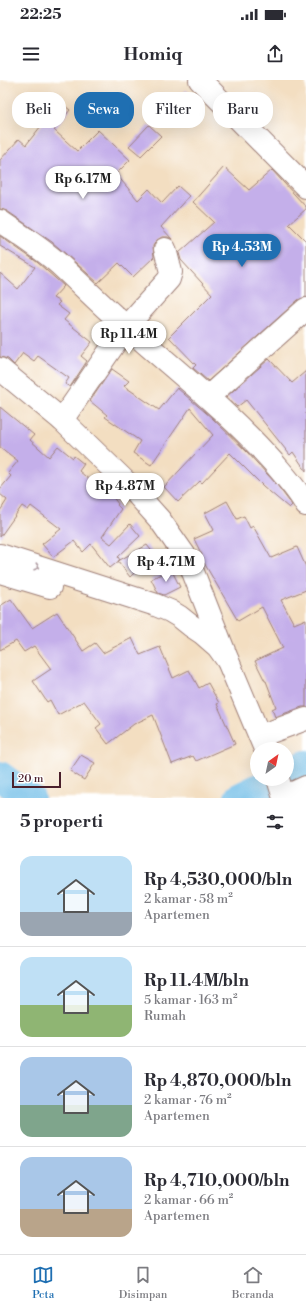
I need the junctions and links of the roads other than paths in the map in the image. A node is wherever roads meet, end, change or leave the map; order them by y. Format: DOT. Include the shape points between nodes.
graph roads {
  1 [pos="200,80"];
  2 [pos="306,187"];
  3 [pos="0,221"];
  4 [pos="165,249"];
  5 [pos="306,309"];
  6 [pos="124,332"];
  7 [pos="0,369"];
  8 [pos="208,397"];
  9 [pos="62,420"];
  10 [pos="306,505"];
  11 [pos="0,555"];
  12 [pos="0,572"];
  13 [pos="107,596"];
  14 [pos="228,661"];
  15 [pos="306,719"];
  16 [pos="262,742"];
  17 [pos="306,787"];
  18 [pos="280,792"];
  1 -- 2 [label="street"];
  3 -- 6 [label="street" via="59,264"];
  4 -- 6 [label="street" via="171,272 169,279"];
  5 -- 8 [label="street"];
  6 -- 8 [label="street"];
  6 -- 9 [label="street"];
  7 -- 9 [label="street"];
  8 -- 10 [label="street" via="253,439"];
  9 -- 14 [label="street" via="126,482 174,538 193,572"];
  11 -- 13 [label="street, one-way"];
  12 -- 13 [label="street"];
  13 -- 14 [label="street" via="153,604 170,611 209,638"];
  14 -- 16 [label="street"];
  15 -- 16 [label="street"];
  17 -- 18 [label="street"];
}
